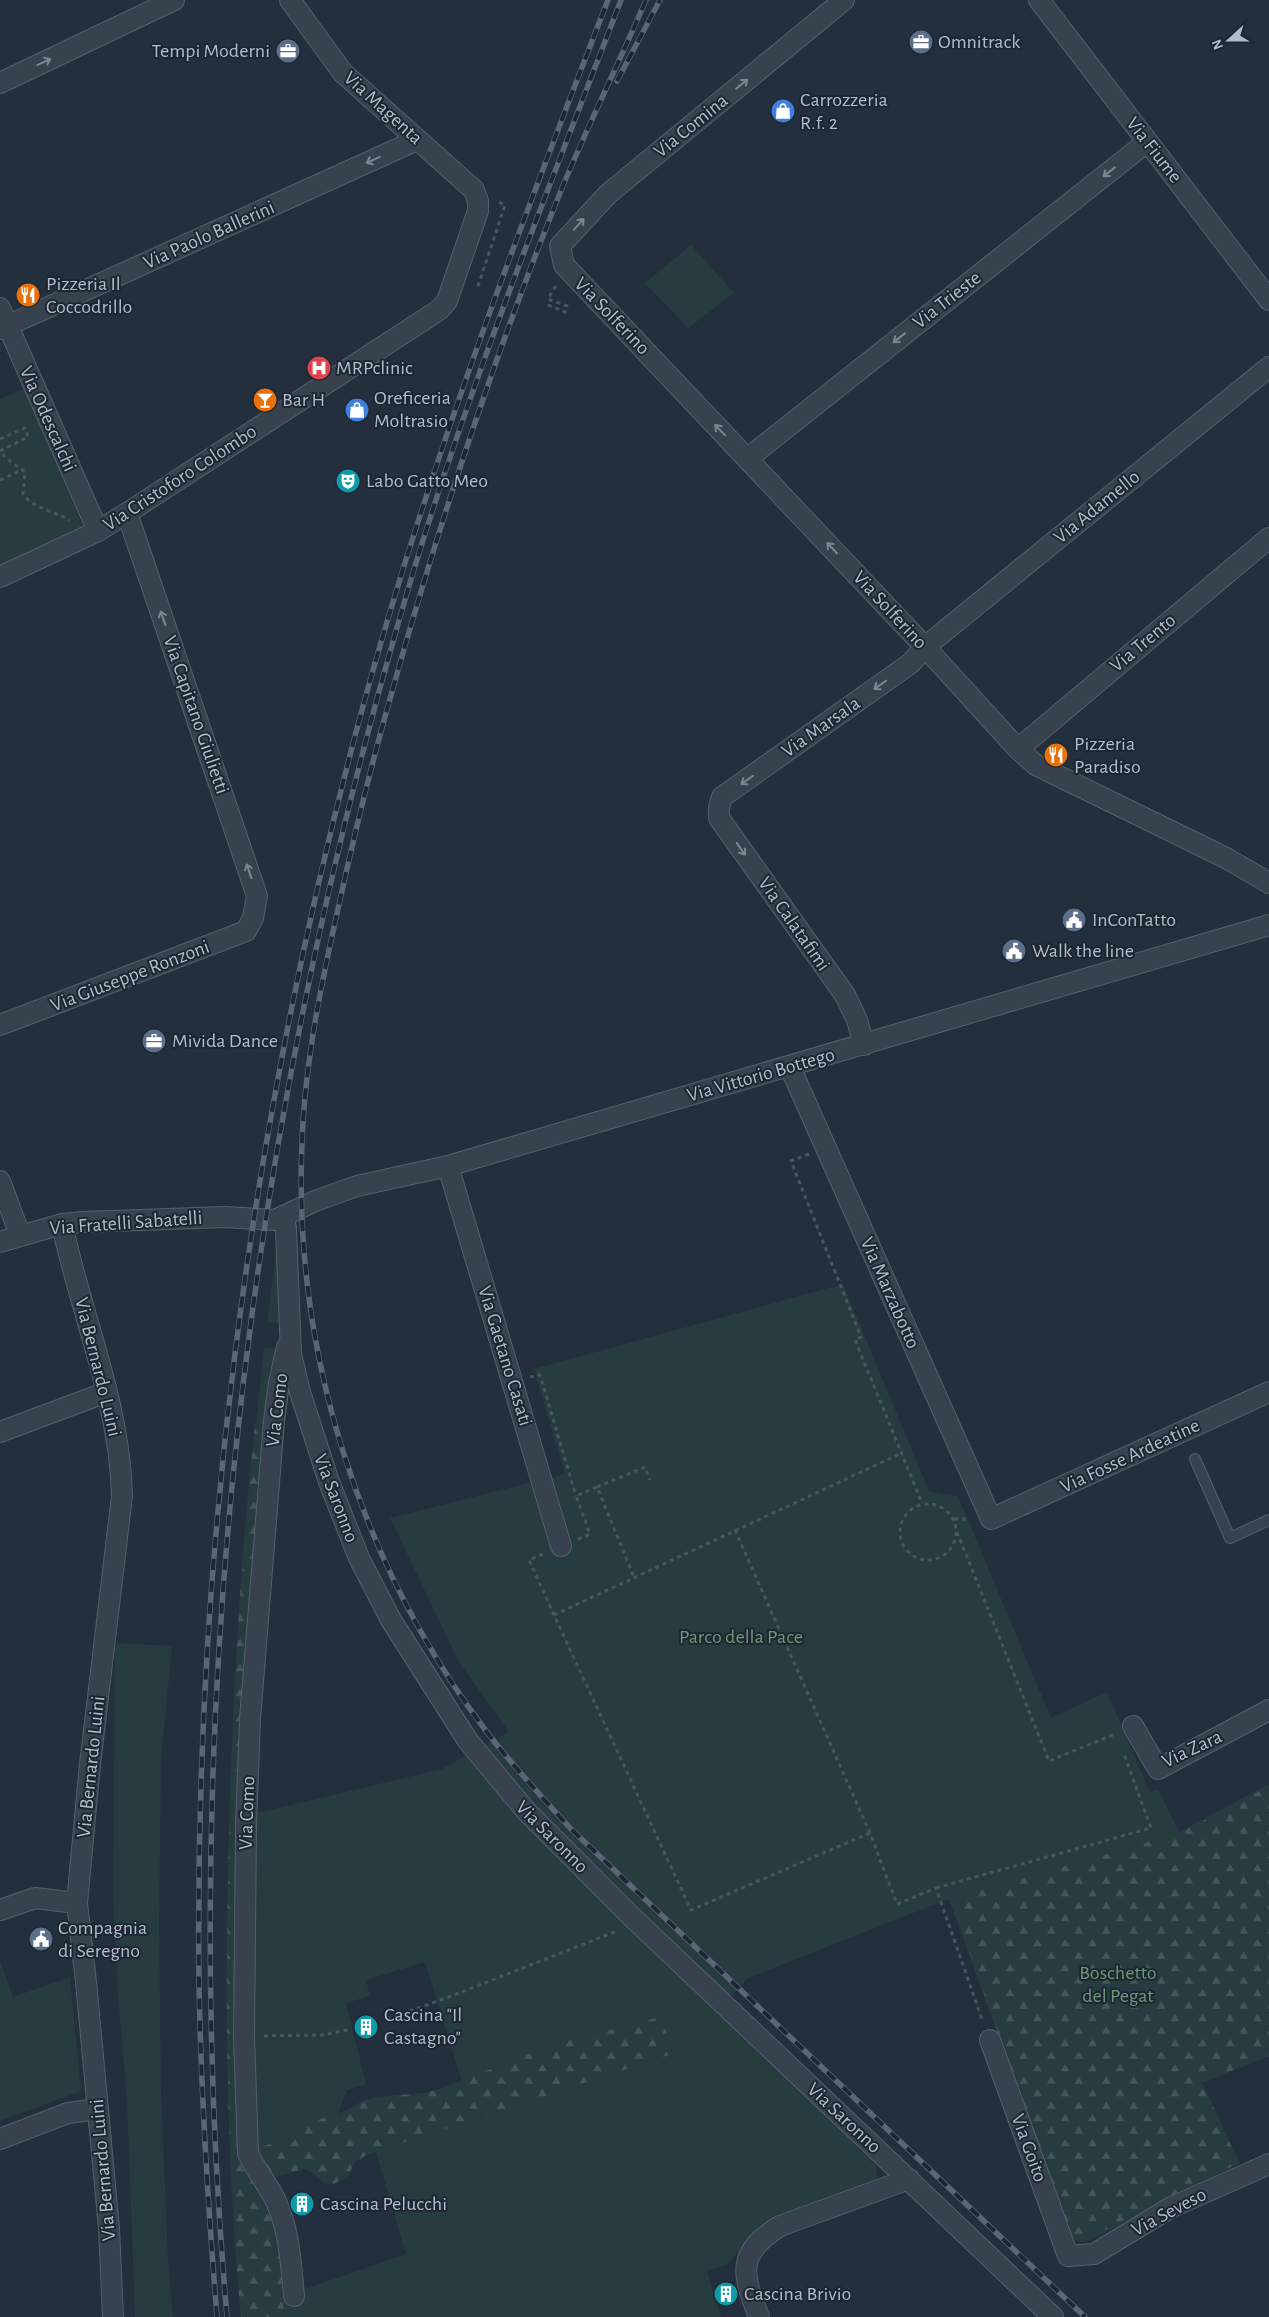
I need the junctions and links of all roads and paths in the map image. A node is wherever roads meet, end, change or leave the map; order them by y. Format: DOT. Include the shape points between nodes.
graph roads {
  1 [pos="174,0"];
  2 [pos="290,0"];
  3 [pos="844,0"];
  4 [pos="1039,0"];
  5 [pos="0,83"];
  6 [pos="418,140"];
  7 [pos="1147,142"];
  8 [pos="505,205"];
  9 [pos="478,211"];
  10 [pos="564,266"];
  11 [pos="478,286"];
  12 [pos="550,294"];
  13 [pos="1269,300"];
  14 [pos="548,305"];
  15 [pos="0,308"];
  16 [pos="4,328"];
  17 [pos="1269,367"];
  18 [pos="0,439"];
  19 [pos="748,458"];
  20 [pos="22,470"];
  21 [pos="0,480"];
  22 [pos="127,513"];
  23 [pos="91,534"];
  24 [pos="1269,538"];
  25 [pos="0,577"];
  26 [pos="925,647"];
  27 [pos="1018,749"];
  28 [pos="719,808"];
  29 [pos="1269,883"];
  30 [pos="253,918"];
  31 [pos="1269,925"];
  32 [pos="0,1025"];
  33 [pos="864,1045"];
  34 [pos="790,1067"];
  35 [pos="826,1148"];
  36 [pos="448,1166"];
  37 [pos="0,1181"];
  38 [pos="284,1217"];
  39 [pos="254,1219"];
  40 [pos="62,1224"];
  41 [pos="20,1235"];
  42 [pos="0,1242"];
  43 [pos="289,1322"];
  44 [pos="513,1381"];
  45 [pos="107,1392"];
  46 [pos="1269,1392"];
  47 [pos="0,1432"];
  48 [pos="902,1453"];
  49 [pos="1194,1459"];
  50 [pos="650,1480"];
  51 [pos="597,1487"];
  52 [pos="576,1496"];
  53 [pos="922,1503"];
  54 [pos="991,1519"];
  55 [pos="1269,1520"];
  56 [pos="735,1530"];
  57 [pos="957,1532"];
  58 [pos="560,1546"];
  59 [pos="1269,1710"];
  60 [pos="1133,1726"];
  61 [pos="1120,1741"];
  62 [pos="1123,1750"];
  63 [pos="870,1833"];
  64 [pos="936,1888"];
  65 [pos="77,1903"];
  66 [pos="0,1910"];
  67 [pos="633,1918"];
  68 [pos="387,2019"];
  69 [pos="348,2030"];
  70 [pos="244,2037"];
  71 [pos="990,2040"];
  72 [pos="98,2109"];
  73 [pos="0,2139"];
  74 [pos="1269,2164"];
  75 [pos="908,2179"];
  76 [pos="1068,2256"];
  77 [pos="294,2296"];
  78 [pos="113,2317"];
  79 [pos="759,2317"];
  80 [pos="1053,2317"];
  5 -- 1 [label="street, one-way"];
  2 -- 6 [label="street, Via Magenta" via="343,73"];
  10 -- 3 [label="street, Via Comina, one-way" via="560,246 608,194"];
  4 -- 7 [label="street, Via Fiume"];
  6 -- 9 [label="street, Via Magenta" via="470,185 476,195"];
  6 -- 16 [label="street, Via Paolo Ballerini, one-way"];
  7 -- 13 [label="street, Via Fiume"];
  7 -- 19 [label="street, Via Trieste, one-way"];
  8 -- 11 [label="path"];
  9 -- 22 [label="street, Via Cristoforo Colombo" via="450,296 439,310"];
  19 -- 10 [label="street, Via Solferino, one-way"];
  12 -- 14 [label="path" via="548,299 567,306 565,312"];
  15 -- 16 [label="street, Via Odescalchi"];
  16 -- 23 [label="street, Via Odescalchi"];
  17 -- 26 [label="street, Via Adamello"];
  18 -- 20 [label="path" via="25,428 28,437 0,451"];
  26 -- 19 [label="street, Via Solferino, one-way"];
  20 -- 21 [label="path"];
  20 -- 23 [label="path" via="25,472 23,494 30,504 56,512"];
  22 -- 23 [label="street, Via Cristoforo Colombo"];
  30 -- 22 [label="street, Via Capitano Giulietti, one-way" via="257,896"];
  23 -- 25 [label="street, Via Cristoforo Colombo"];
  24 -- 27 [label="street, Via Trento"];
  26 -- 27 [label="street, Via Solferino"];
  26 -- 28 [label="street, Via Marsala, one-way" via="911,663 722,797"];
  27 -- 29 [label="street, Via Solferino" via="1036,765 1226,858"];
  28 -- 33 [label="street, Via Calatafimi, one-way" via="719,818 845,995"];
  30 -- 32 [label="street, Via Giuseppe Ronzoni" via="246,931"];
  31 -- 33 [label="street, Via Vittorio Bottego"];
  33 -- 34 [label="street, Via Vittorio Bottego"];
  34 -- 35 [label="street, Via Marzabotto"];
  34 -- 36 [label="street, Via Vittorio Bottego"];
  35 -- 48 [label="path" via="791,1161 861,1337 855,1340"];
  35 -- 54 [label="street, Via Marzabotto"];
  36 -- 38 [label="street, Via Vittorio Bottego" via="357,1186 315,1201"];
  36 -- 44 [label="street, Via Gaetano Casati"];
  37 -- 41 [label="street"];
  38 -- 39 [label="street, Via Vittorio Bottego"];
  38 -- 43 [label="street, Via Saronno"];
  39 -- 40 [label="street, Via Fratelli Sabatelli" via="225,1217"];
  40 -- 41 [label="street, Via Fratelli Sabatelli"];
  40 -- 45 [label="street, Via Bernardo Luini"];
  41 -- 42 [label="street, Via Fratelli Sabatelli"];
  43 -- 67 [label="street, Via Saronno" via="295,1374 320,1456 347,1531 391,1620 490,1770 527,1812"];
  43 -- 70 [label="street, Via Como" via="274,1421 250,1719"];
  44 -- 52 [label="path" via="540,1375"];
  44 -- 58 [label="street, Via Gaetano Casati"];
  45 -- 47 [label="street"];
  45 -- 65 [label="street, Via Bernardo Luini" via="121,1466 122,1496"];
  46 -- 54 [label="street, Via Fosse Ardeatine"];
  48 -- 53 [label="path"];
  48 -- 56 [label="path"];
  49 -- 55 [label="lane" via="1230,1538"];
  50 -- 51 [label="path" via="645,1467"];
  53 -- 57 [label="path" via="946,1509 954,1519"];
  53 -- 57 [label="path" via="911,1508 899,1531 910,1554 921,1560 934,1560 946,1555 954,1545"];
  56 -- 63 [label="path"];
  56 -- 63 [label="path" via="554,1615 691,1910"];
  57 -- 61 [label="path" via="1049,1761 1116,1733"];
  59 -- 60 [label="street, Via Zara" via="1158,1769"];
  62 -- 64 [label="path" via="1151,1828"];
  63 -- 64 [label="path" via="897,1904"];
  64 -- 71 [label="path"];
  65 -- 66 [label="street" via="35,1898"];
  65 -- 72 [label="street, Via Bernardo Luini"];
  67 -- 68 [label="path" via="615,1932"];
  67 -- 75 [label="street, Via Saronno"];
  69 -- 70 [label="path" via="315,2035"];
  70 -- 77 [label="street, Via Como" via="248,2153 278,2206 288,2242"];
  71 -- 76 [label="street, Via Goito"];
  72 -- 73 [label="street" via="68,2113"];
  72 -- 78 [label="street, Via Bernardo Luini"];
  74 -- 76 [label="street, Via Seveso" via="1170,2208 1094,2254"];
  75 -- 79 [label="street" via="780,2226 768,2235 750,2253 746,2263"];
  75 -- 80 [label="street, Via Saronno"];
}
